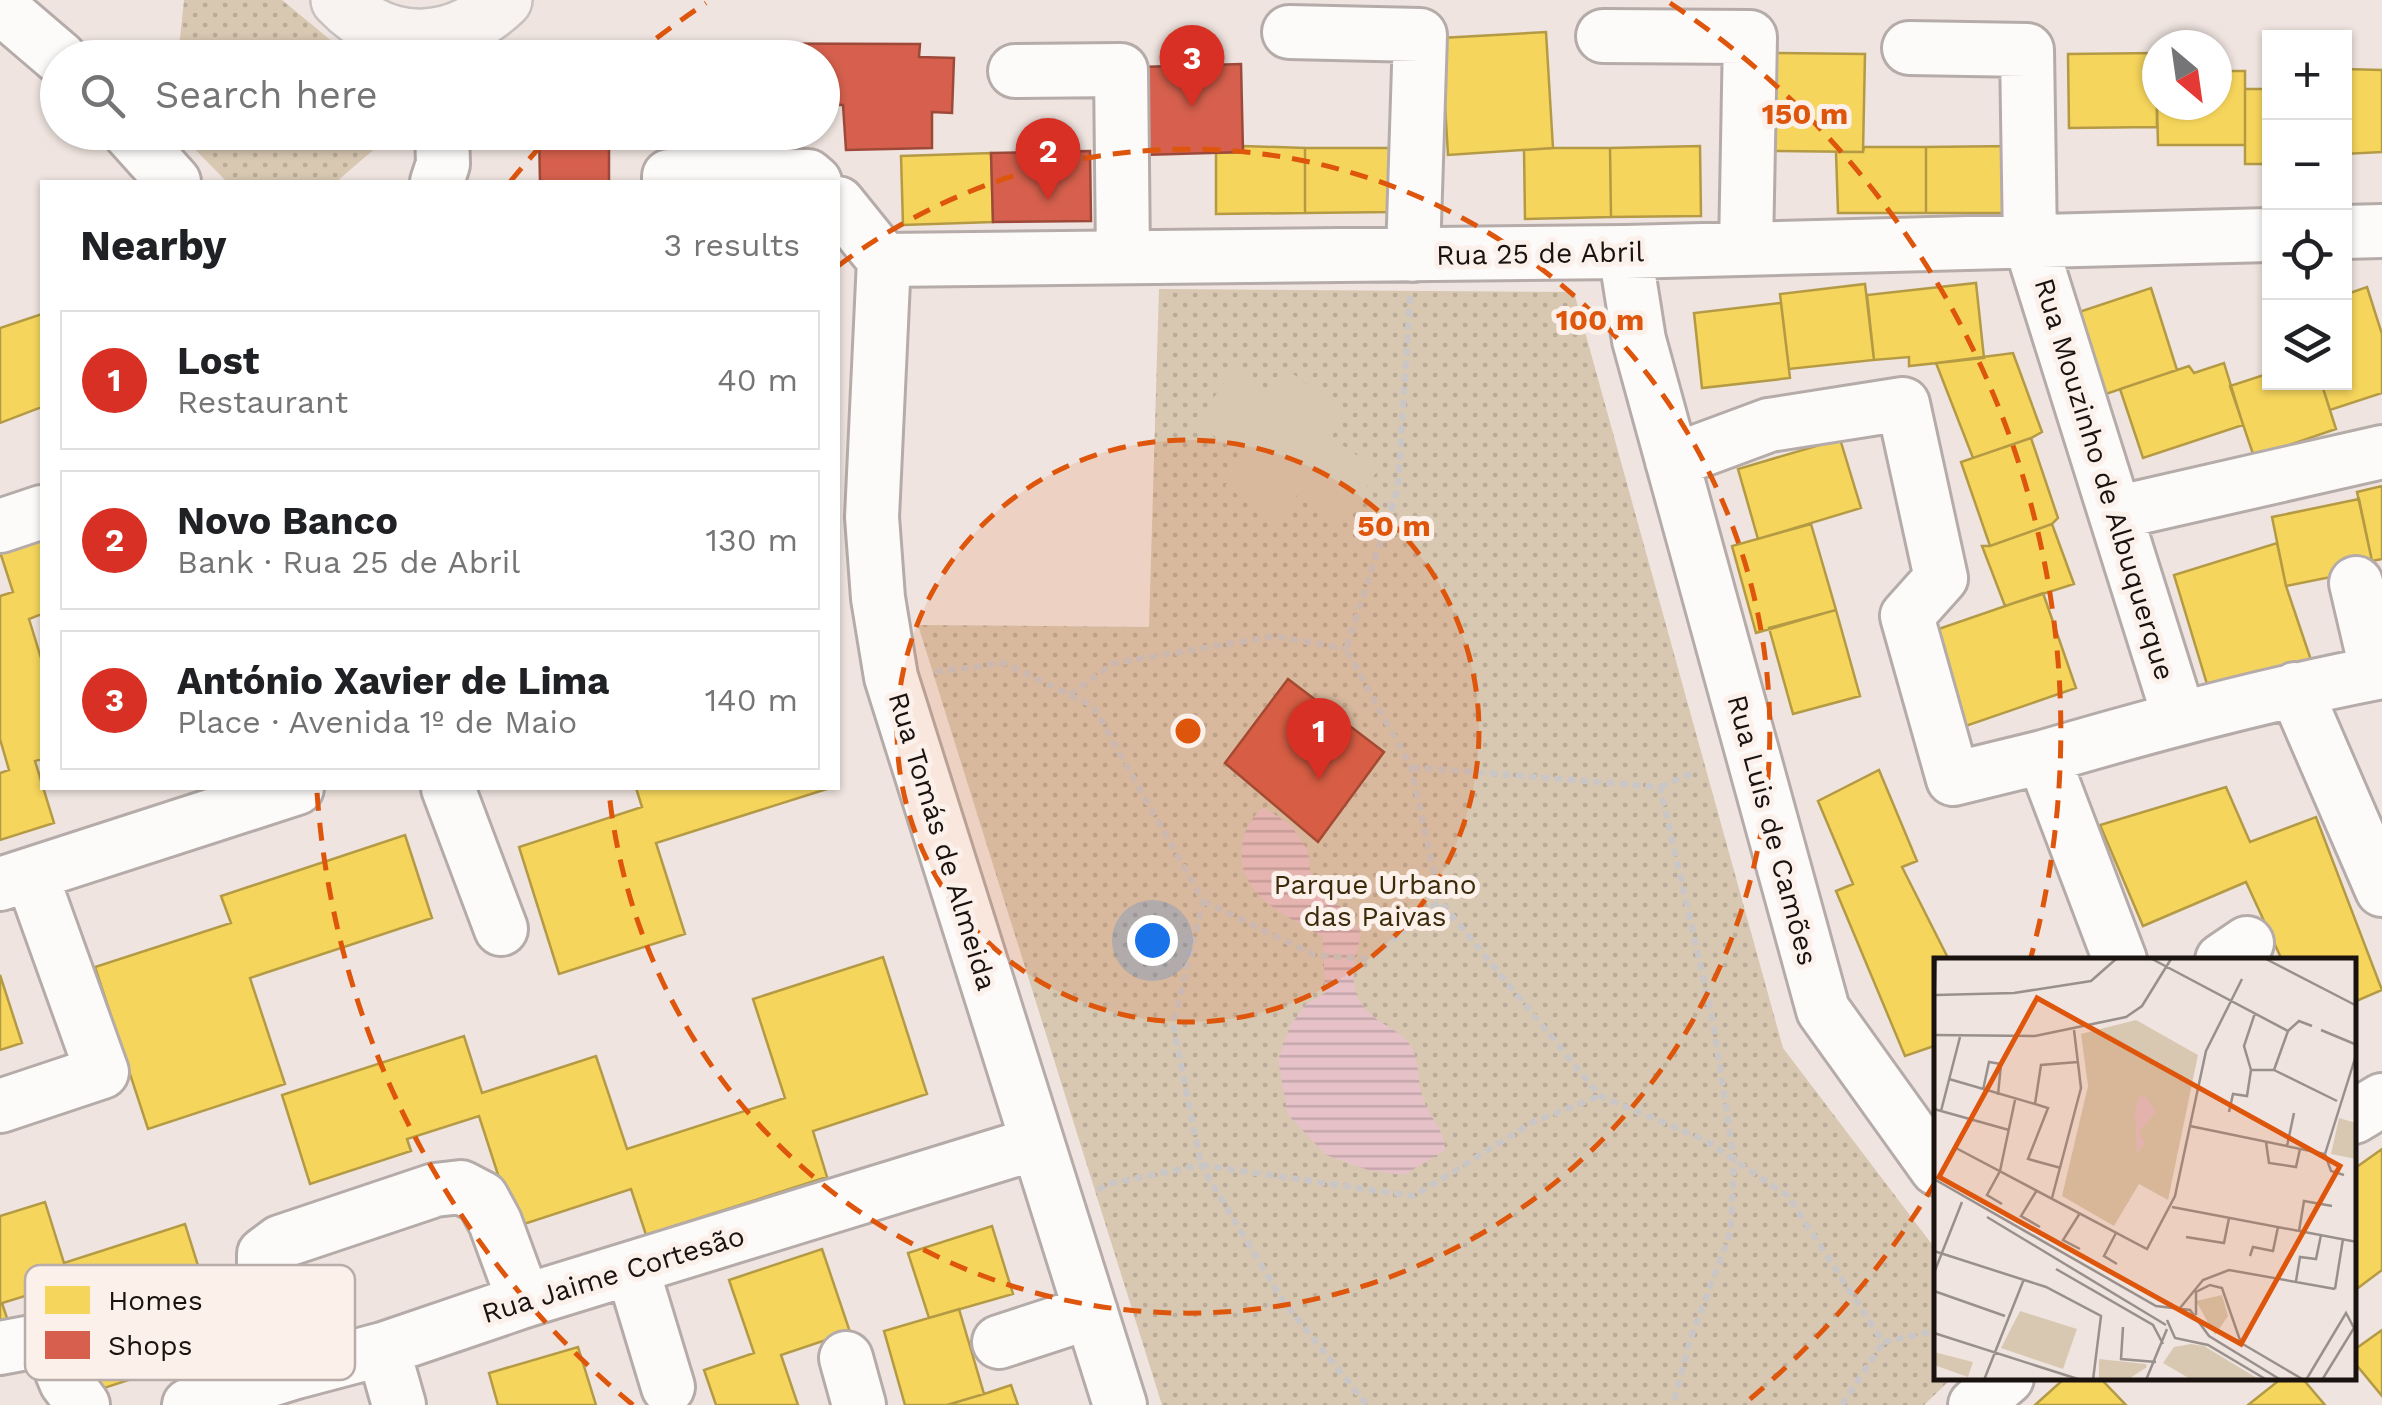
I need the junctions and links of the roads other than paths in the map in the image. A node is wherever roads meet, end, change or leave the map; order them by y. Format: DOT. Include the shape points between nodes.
graph roads {
  1 [pos="0,10"];
  2 [pos="490,23"];
  3 [pos="372,28"];
  4 [pos="1289,32"];
  5 [pos="1603,36"];
  6 [pos="40,41"];
  7 [pos="1909,48"];
  8 [pos="1014,71"];
  9 [pos="145,150"];
  10 [pos="443,150"];
  11 [pos="466,150"];
  12 [pos="172,180"];
  13 [pos="438,180"];
  14 [pos="465,180"];
  15 [pos="668,180"];
  16 [pos="813,180"];
  17 [pos="840,205"];
  18 [pos="2382,231"];
  19 [pos="2352,232"];
  20 [pos="2262,234"];
  21 [pos="2030,242"];
  22 [pos="1746,249"];
  23 [pos="1625,252"];
  24 [pos="1413,254"];
  25 [pos="1123,257"];
  26 [pos="868,277"];
  27 [pos="2382,452"];
  28 [pos="1672,460"];
  29 [pos="40,513"];
  30 [pos="2114,513"];
  31 [pos="0,526"];
  32 [pos="2356,583"];
  33 [pos="858,604"];
  34 [pos="2380,672"];
  35 [pos="2295,688"];
  36 [pos="2179,716"];
  37 [pos="2043,757"];
  38 [pos="285,790"];
  39 [pos="449,790"];
  40 [pos="164,808"];
  41 [pos="15,880"];
  42 [pos="2382,890"];
  43 [pos="501,929"];
  44 [pos="2119,958"];
  45 [pos="2382,1100"];
  46 [pos="0,1106"];
  47 [pos="2357,1115"];
  48 [pos="1037,1143"];
  49 [pos="1934,1159"];
  50 [pos="264,1265"];
  51 [pos="632,1268"];
  52 [pos="524,1301"];
  53 [pos="1091,1312"];
  54 [pos="999,1342"];
  55 [pos="25,1343"];
  56 [pos="0,1348"];
  57 [pos="382,1349"];
  58 [pos="355,1356"];
  59 [pos="65,1380"];
  60 [pos="270,1380"];
  61 [pos="2004,1380"];
  62 [pos="668,1387"];
  63 [pos="83,1405"];
  64 [pos="189,1405"];
  65 [pos="399,1405"];
  66 [pos="1120,1405"];
  67 [pos="1976,1405"];
  1 -- 6 [label="street"];
  2 -- 3 [label="main road" via="423,38"];
  4 -- 24 [label="street" via="1420,35"];
  5 -- 22 [label="street" via="1750,37"];
  7 -- 21 [label="street, Rua Mouzinho de Albuquerque" via="2027,50"];
  8 -- 25 [label="street" via="1121,70"];
  9 -- 12 [label="street"];
  10 -- 13 [label="street"];
  11 -- 14 [label="street"];
  15 -- 16 [label="street"];
  17 -- 26 [label="street"];
  18 -- 19 [label="street"];
  20 -- 21 [label="street, Rua 25 de Abril"];
  21 -- 22 [label="street, Rua 25 de Abril"];
  21 -- 30 [label="street, Rua Mouzinho de Albuquerque"];
  22 -- 23 [label="street, Rua 25 de Abril"];
  23 -- 24 [label="street, Rua 25 de Abril"];
  23 -- 28 [label="street, Rua Luis de Camões" via="1639,340"];
  24 -- 25 [label="street, Rua 25 de Abril"];
  25 -- 26 [label="street, Rua 25 de Abril"];
  26 -- 33 [label="street, Rua Tomás de Almeida" via="872,516"];
  27 -- 30 [label="street"];
  28 -- 37 [label="street" via="1769,425 1904,404 1941,578 1907,616 1953,779"];
  28 -- 49 [label="street, Rua Luis de Camões" via="1823,1010"];
  29 -- 31 [label="street"];
  30 -- 36 [label="street, Rua Mouzinho de Albuquerque"];
  32 -- 34 [label="street"];
  33 -- 48 [label="street, Rua Tomás de Almeida" via="892,678"];
  34 -- 35 [label="street"];
  35 -- 36 [label="street"];
  35 -- 42 [label="street"];
  36 -- 37 [label="street"];
  37 -- 44 [label="street"];
  38 -- 40 [label="street"];
  39 -- 43 [label="street"];
  40 -- 41 [label="street"];
  41 -- 46 [label="street" via="102,1072"];
  45 -- 47 [label="street"];
  48 -- 51 [label="street, Rua Jaime Cortesão"];
  48 -- 53 [label="street, Rua Tomás de Almeida"];
  50 -- 52 [label="street" via="264,1254 280,1242 461,1187 482,1198"];
  51 -- 52 [label="street, Rua Jaime Cortesão"];
  51 -- 62 [label="street"];
  52 -- 57 [label="street, Rua Jaime Cortesão"];
  53 -- 54 [label="street"];
  53 -- 66 [label="street, Rua Tomás de Almeida"];
  55 -- 56 [label="street"];
  57 -- 58 [label="street, Rua Jaime Cortesão"];
  57 -- 65 [label="street"];
  59 -- 63 [label="street"];
  60 -- 64 [label="street, Rua Jaime Cortesão"];
  61 -- 67 [label="street"];
}
